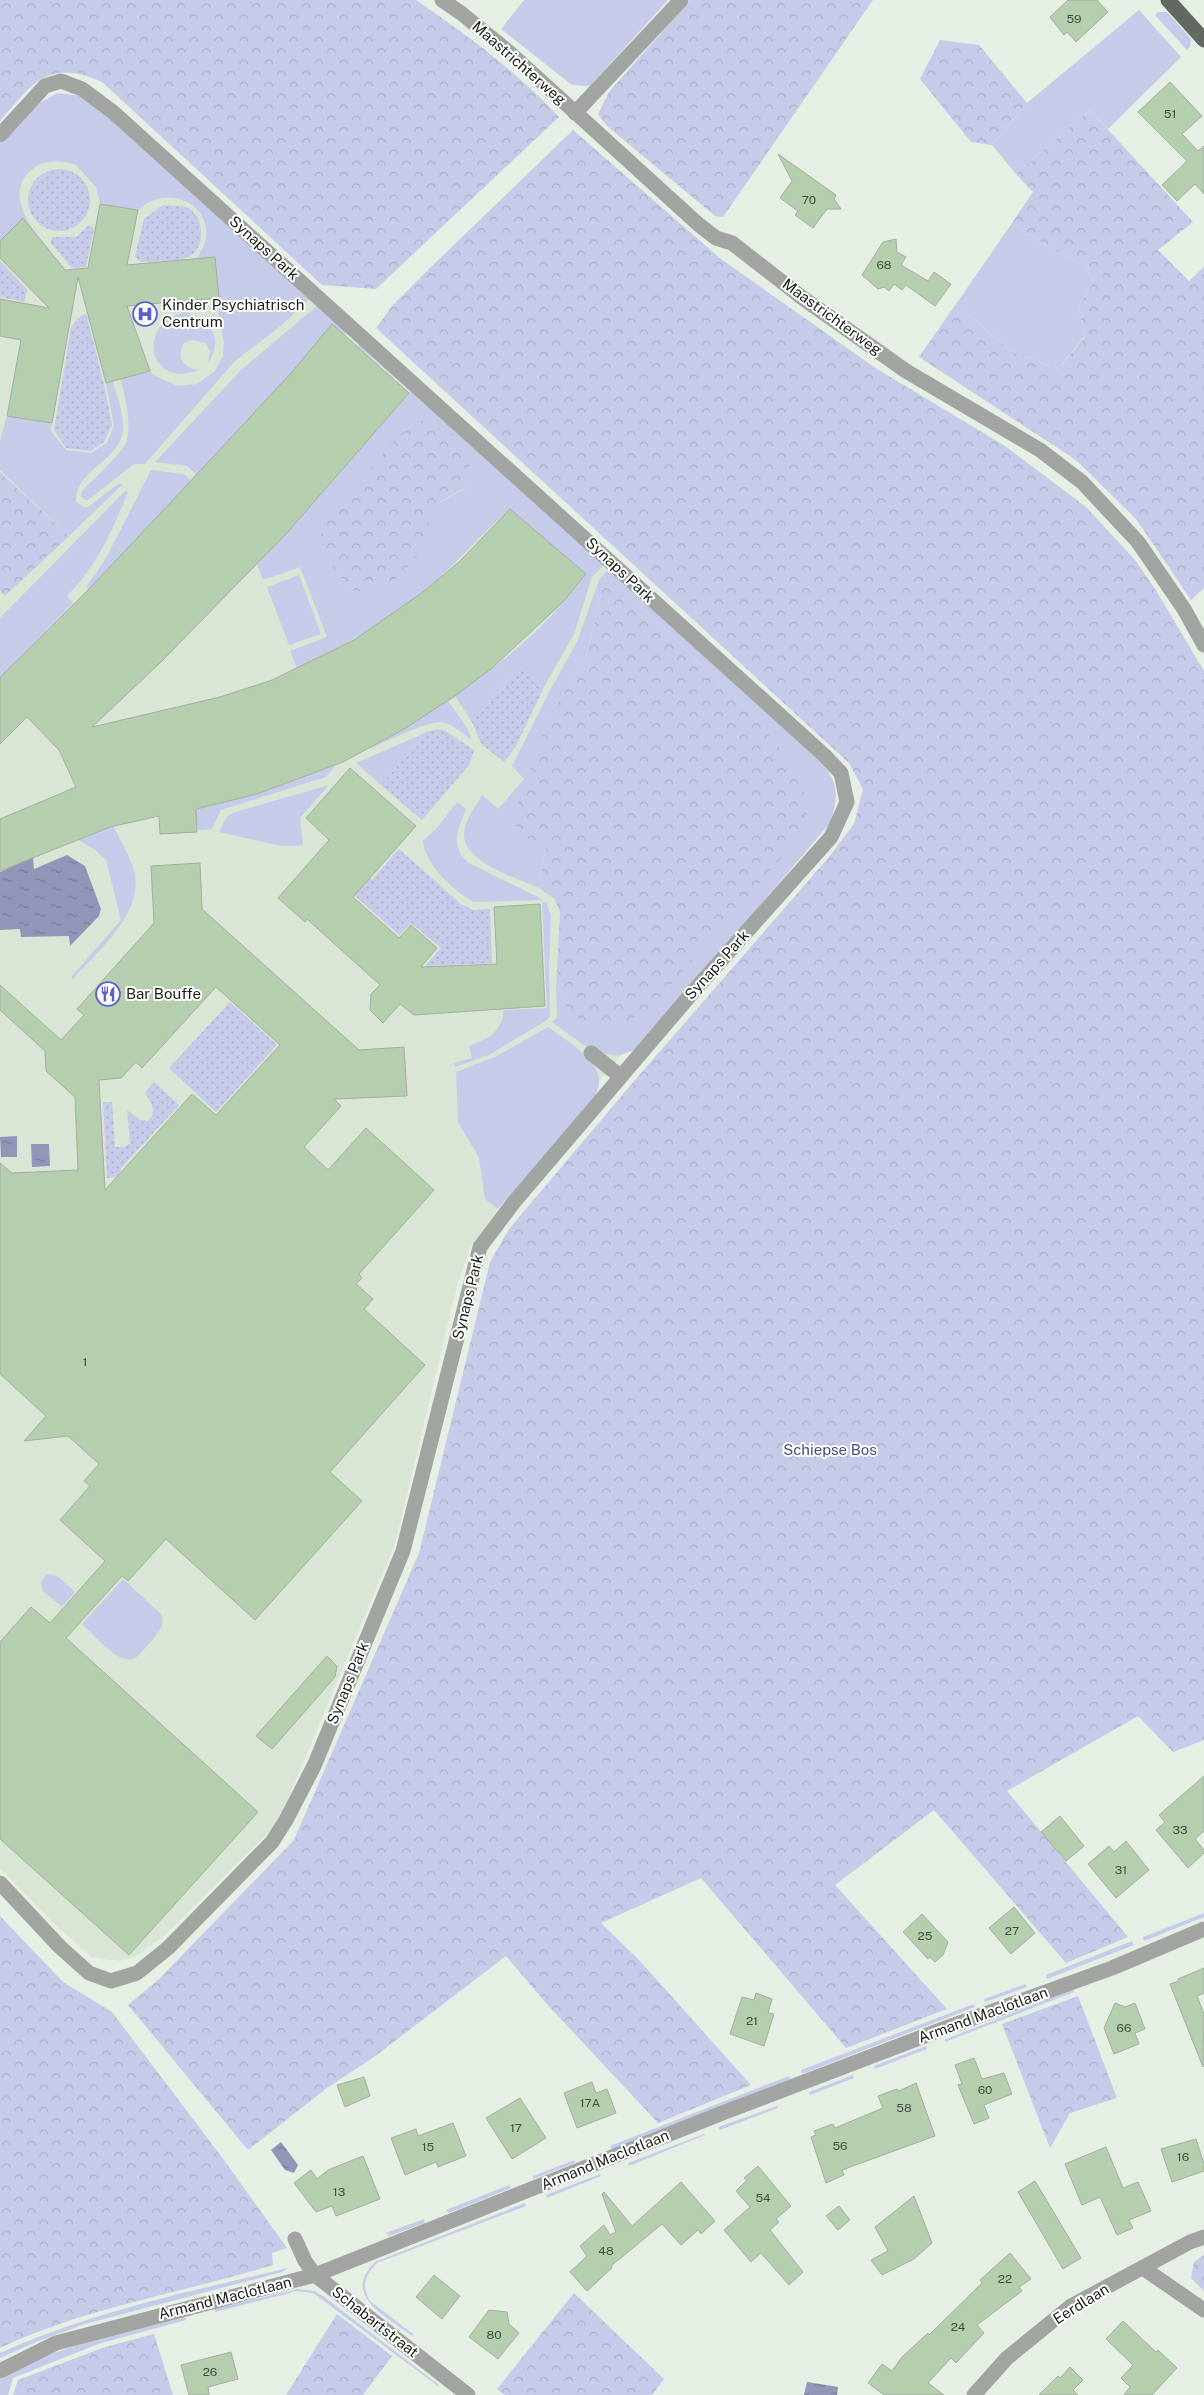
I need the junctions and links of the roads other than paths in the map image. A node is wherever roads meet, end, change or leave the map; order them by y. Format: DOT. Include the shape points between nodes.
graph roads {
  1 [pos="442,0"];
  2 [pos="681,0"];
  3 [pos="1168,0"];
  4 [pos="1204,40"];
  5 [pos="575,112"];
  6 [pos="0,135"];
  7 [pos="1204,645"];
  8 [pos="591,1053"];
  9 [pos="620,1076"];
  10 [pos="0,1882"];
  11 [pos="1204,1929"];
  12 [pos="1204,2237"];
  13 [pos="295,2239"];
  14 [pos="1143,2268"];
  15 [pos="315,2275"];
  16 [pos="1204,2310"];
  17 [pos="0,2371"];
  18 [pos="468,2395"];
  19 [pos="974,2395"];
  1 -- 5 [label="street, Maastrichterweg" via="510,52"];
  2 -- 5 [label="street"];
  3 -- 4 [label="main road"];
  5 -- 7 [label="street, Maastrichterweg" via="716,238 732,243 906,371 1040,450 1082,482 1138,542 1184,609"];
  6 -- 9 [label="street, Synaps Park" via="45,86 61,81 82,89 114,112 841,773 847,802 831,837"];
  8 -- 9 [label="street"];
  9 -- 10 [label="street, Synaps Park" via="480,1247 403,1551 314,1766 272,1842 168,1948 138,1973 112,1987 89,1973 60,1947"];
  11 -- 15 [label="street, Armand Maclotlaan" via="1112,1968 725,2112"];
  12 -- 14 [label="street, Eerdlaan"];
  13 -- 15 [label="street, Schabartstraat"];
  14 -- 16 [label="street"];
  14 -- 19 [label="street, Eerdlaan" via="1071,2306 1007,2358"];
  15 -- 17 [label="street, Armand Maclotlaan" via="56,2343"];
  15 -- 18 [label="street, Schabartstraat"];
}
